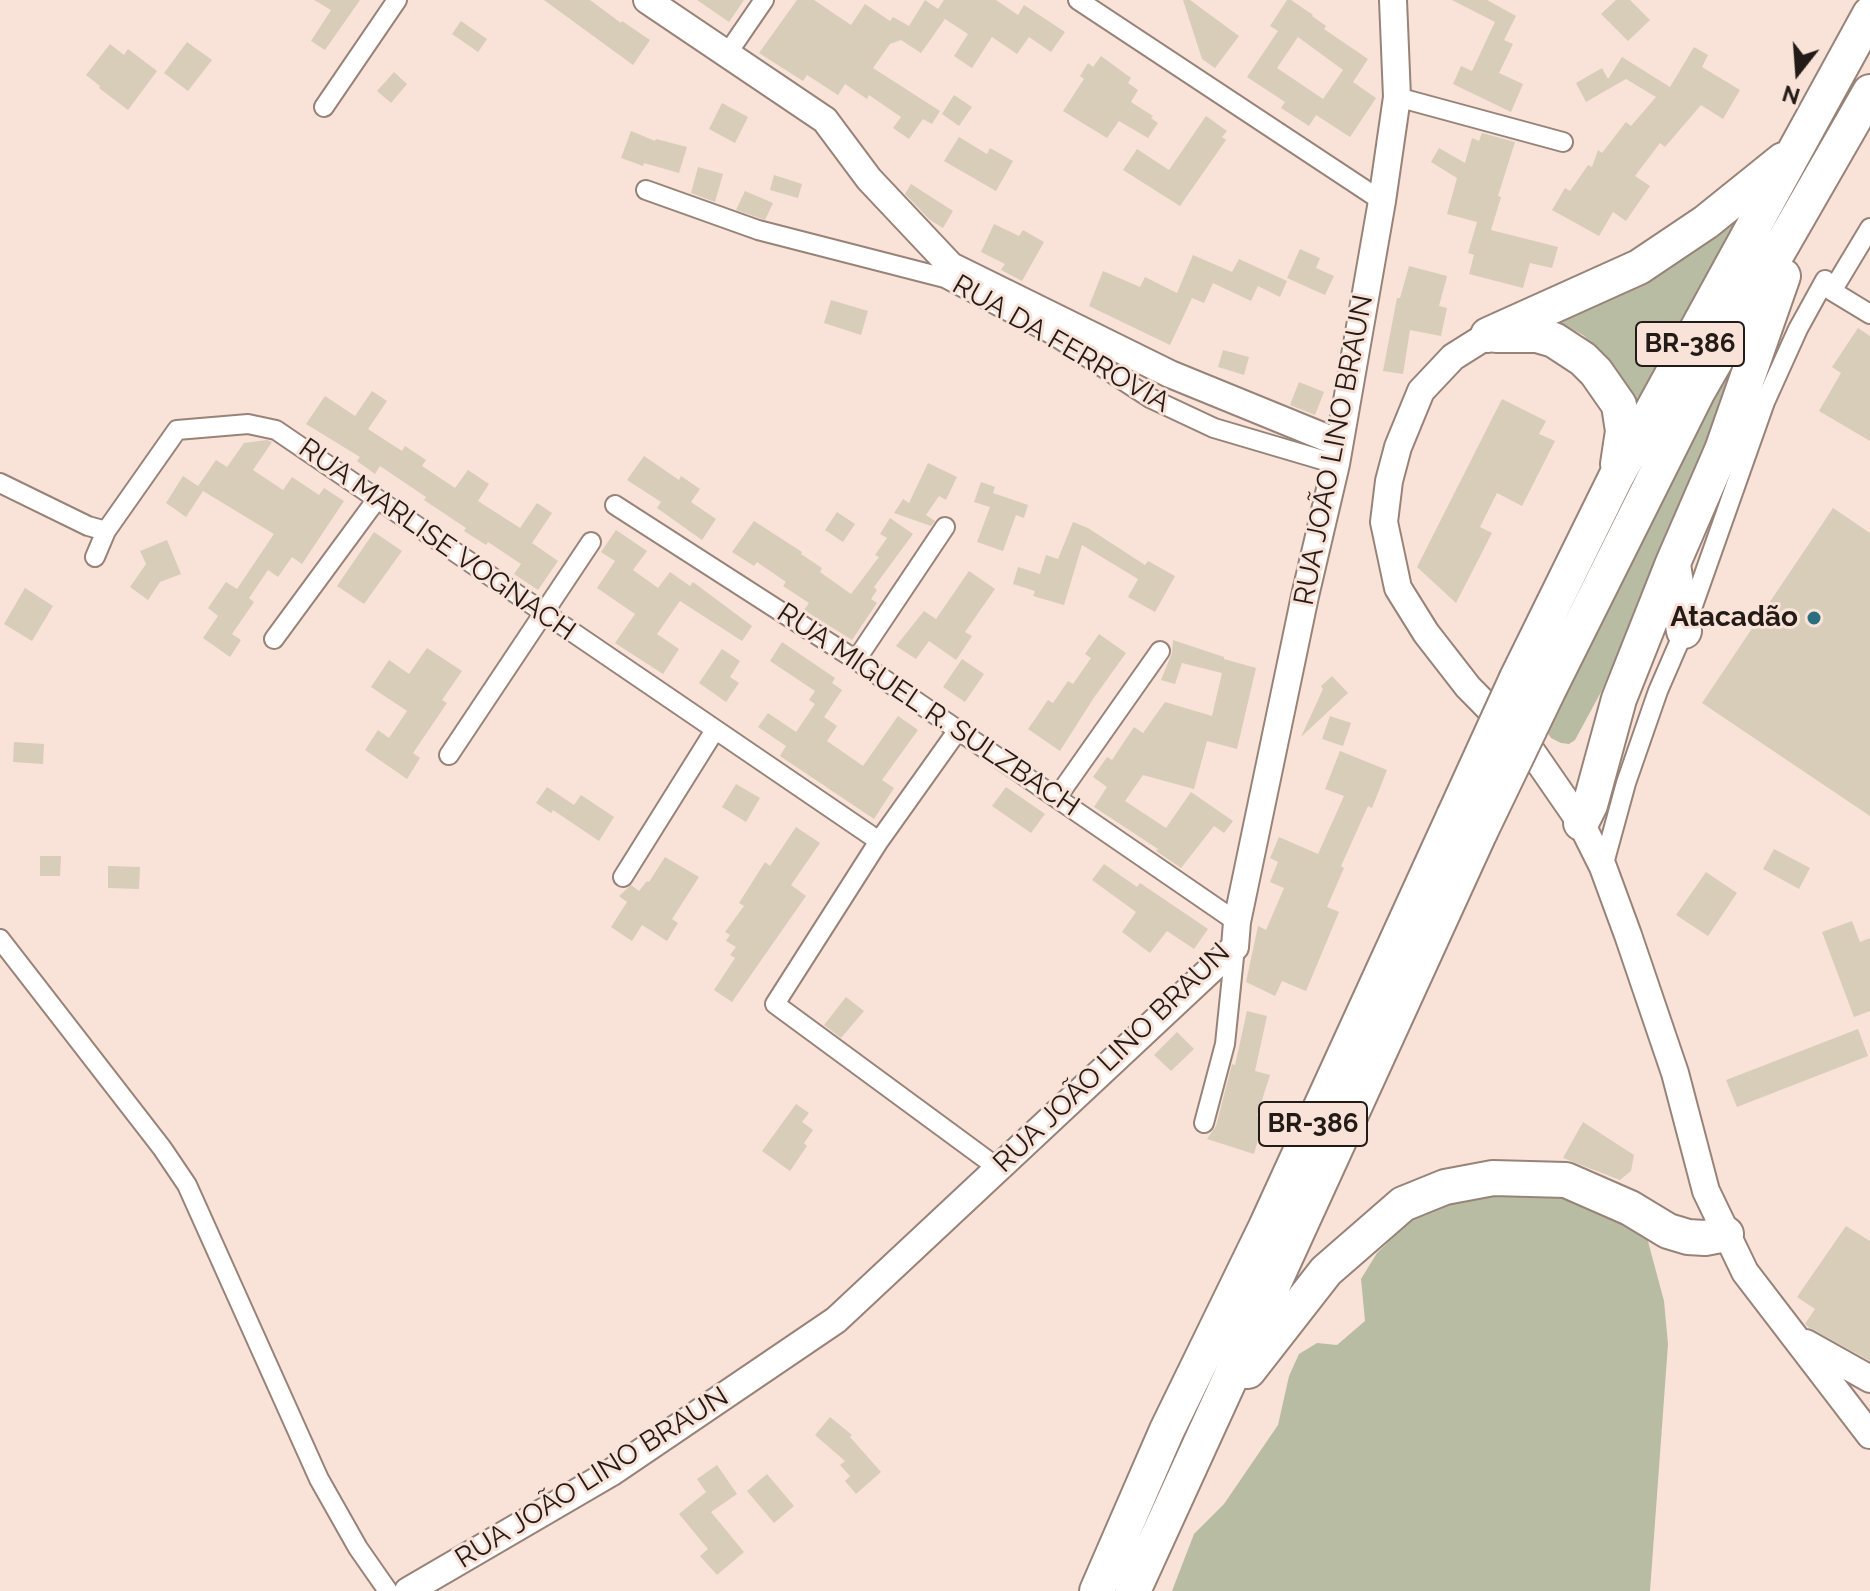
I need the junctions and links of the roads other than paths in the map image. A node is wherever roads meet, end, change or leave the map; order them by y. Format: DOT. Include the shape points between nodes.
graph roads {
  1 [pos="397,0"];
  2 [pos="647,0"];
  3 [pos="764,0"];
  4 [pos="1078,0"];
  5 [pos="1393,0"];
  6 [pos="1870,14"];
  7 [pos="727,54"];
  8 [pos="1870,92"];
  9 [pos="1397,97"];
  10 [pos="324,107"];
  11 [pos="1563,142"];
  12 [pos="1795,149"];
  13 [pos="646,190"];
  14 [pos="1382,201"];
  15 [pos="1808,203"];
  16 [pos="1870,228"];
  17 [pos="948,272"];
  18 [pos="1832,291"];
  19 [pos="1870,314"];
  20 [pos="1488,335"];
  21 [pos="1338,453"];
  22 [pos="1616,477"];
  23 [pos="0,483"];
  24 [pos="377,499"];
  25 [pos="615,505"];
  26 [pos="945,527"];
  27 [pos="106,531"];
  28 [pos="591,542"];
  29 [pos="95,557"];
  30 [pos="1673,563"];
  31 [pos="544,615"];
  32 [pos="1684,631"];
  33 [pos="274,639"];
  34 [pos="1160,651"];
  35 [pos="856,660"];
  36 [pos="715,730"];
  37 [pos="958,730"];
  38 [pos="449,755"];
  39 [pos="1058,796"];
  40 [pos="1581,823"];
  41 [pos="1467,824"];
  42 [pos="879,841"];
  43 [pos="1603,867"];
  44 [pos="623,877"];
  45 [pos="1236,935"];
  46 [pos="0,939"];
  47 [pos="1204,1123"];
  48 [pos="998,1168"];
  49 [pos="1733,1247"];
  50 [pos="1796,1338"];
  51 [pos="1870,1379"];
  52 [pos="1214,1415"];
  53 [pos="1870,1435"];
  54 [pos="1101,1581"];
  55 [pos="1135,1588"];
  56 [pos="388,1591"];
  57 [pos="408,1591"];
  1 -- 10 [label="street"];
  2 -- 7 [label="street"];
  3 -- 7 [label="street"];
  4 -- 14 [label="street"];
  5 -- 9 [label="street, RUA JOÃO LINO BRAUN"];
  6 -- 12 [label="highway, BR-386"];
  7 -- 17 [label="street" via="825,120"];
  8 -- 15 [label="highway, BR-386"];
  9 -- 11 [label="street"];
  9 -- 14 [label="street, RUA JOÃO LINO BRAUN"];
  12 -- 20 [label="highway" via="1706,222 1639,267"];
  12 -- 22 [label="highway, BR-386"];
  13 -- 17 [label="street, RUA DA FERROVIA" via="758,230"];
  14 -- 21 [label="street, RUA JOÃO LINO BRAUN"];
  15 -- 30 [label="highway" via="1722,450"];
  15 -- 41 [label="highway, BR-386, bridge" via="1698,391 1547,693"];
  16 -- 18 [label="street"];
  17 -- 21 [label="street"];
  18 -- 19 [label="street"];
  18 -- 32 [label="street" via="1825,280 1765,402"];
  20 -- 22 [label="highway" via="1554,340 1596,372 1619,405 1623,431"];
  20 -- 40 [label="street" via="1453,357 1421,391 1389,481 1384,522 1390,558 1398,588 1426,633 1468,687 1532,752"];
  21 -- 45 [label="street, RUA JOÃO LINO BRAUN"];
  22 -- 41 [label="highway, BR-386, bridge" via="1517,678"];
  23 -- 27 [label="street"];
  24 -- 27 [label="street, RUA MARLISE VOGNACH" via="276,430 248,424 177,430"];
  24 -- 31 [label="street, RUA MARLISE VOGNACH"];
  24 -- 33 [label="street"];
  25 -- 35 [label="street, RUA MIGUEL R. SULZBACH"];
  26 -- 35 [label="street"];
  27 -- 29 [label="street"];
  28 -- 31 [label="street"];
  30 -- 32 [label="highway"];
  30 -- 40 [label="highway" via="1619,699"];
  31 -- 36 [label="street, RUA MARLISE VOGNACH"];
  31 -- 38 [label="street"];
  32 -- 43 [label="street" via="1626,783"];
  34 -- 39 [label="street"];
  35 -- 37 [label="street, RUA MIGUEL R. SULZBACH"];
  36 -- 42 [label="street, RUA MARLISE VOGNACH"];
  36 -- 44 [label="street"];
  37 -- 39 [label="street, RUA MIGUEL R. SULZBACH"];
  37 -- 42 [label="street"];
  39 -- 45 [label="street, RUA MIGUEL R. SULZBACH"];
  40 -- 43 [label="street"];
  41 -- 52 [label="highway, BR-386"];
  41 -- 54 [label="highway, BR-386" via="1167,1430"];
  42 -- 48 [label="street" via="775,1004"];
  43 -- 49 [label="street" via="1675,1073 1706,1191"];
  45 -- 47 [label="street" via="1225,1044"];
  45 -- 48 [label="street, RUA JOÃO LINO BRAUN"];
  46 -- 56 [label="street" via="187,1185 319,1479"];
  48 -- 57 [label="street, RUA JOÃO LINO BRAUN" via="836,1320 612,1472"];
  49 -- 50 [label="street" via="1745,1272"];
  49 -- 52 [label="highway" via="1668,1231 1566,1180 1493,1178 1445,1187 1403,1204 1326,1271"];
  50 -- 51 [label="street"];
  50 -- 53 [label="street"];
  52 -- 55 [label="highway, BR-386"];
}
